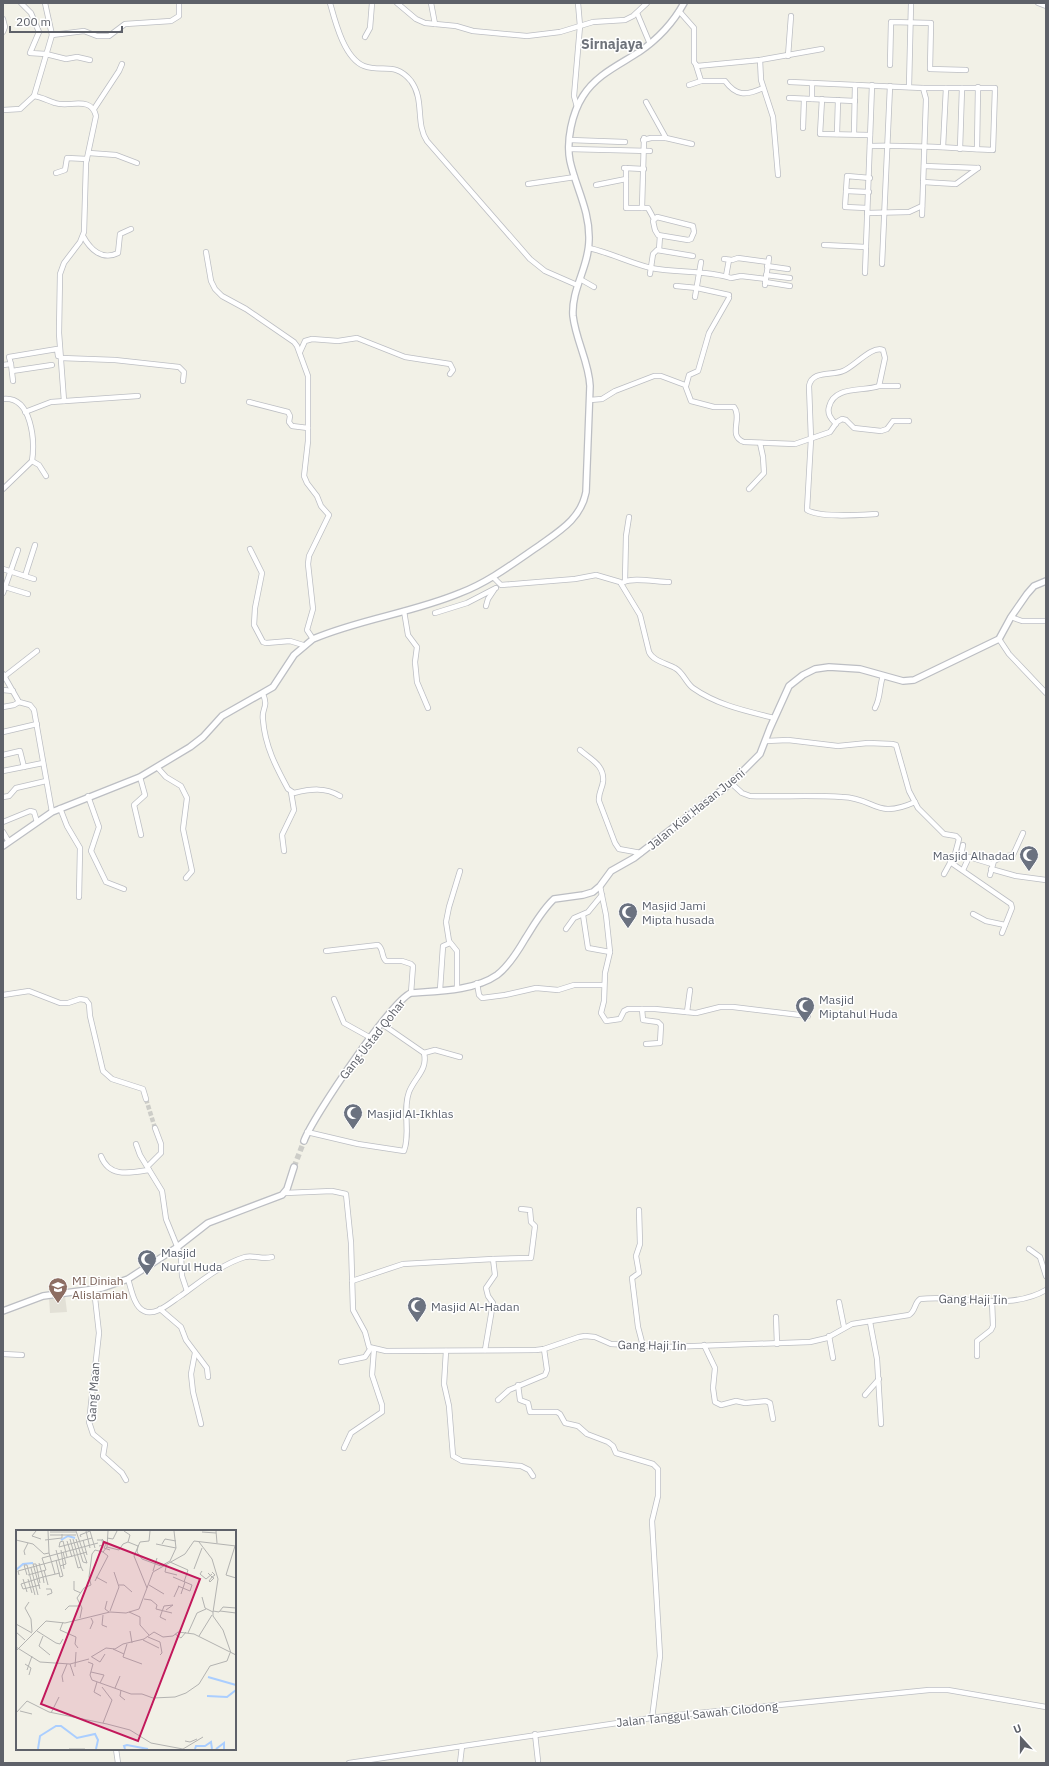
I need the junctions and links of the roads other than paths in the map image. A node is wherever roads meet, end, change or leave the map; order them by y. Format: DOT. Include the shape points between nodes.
graph roads {
  1 [pos="21,3"];
  2 [pos="45,3"];
  3 [pos="179,3"];
  4 [pos="330,3"];
  5 [pos="372,3"];
  6 [pos="397,3"];
  7 [pos="431,3"];
  8 [pos="578,3"];
  9 [pos="647,3"];
  10 [pos="684,3"];
  11 [pos="911,3"];
  12 [pos="1038,3"];
  13 [pos="1046,6"];
  14 [pos="679,11"];
  15 [pos="637,13"];
  16 [pos="791,16"];
  17 [pos="3,19"];
  18 [pos="911,23"];
  19 [pos="435,24"];
  20 [pos="580,26"];
  21 [pos="3,32"];
  22 [pos="52,35"];
  23 [pos="365,37"];
  24 [pos="650,44"];
  25 [pos="822,50"];
  26 [pos="46,54"];
  27 [pos="788,56"];
  28 [pos="90,60"];
  29 [pos="760,60"];
  30 [pos="122,64"];
  31 [pos="696,65"];
  32 [pos="890,65"];
  33 [pos="966,70"];
  34 [pos="701,81"];
  35 [pos="790,82"];
  36 [pos="812,83"];
  37 [pos="689,85"];
  38 [pos="855,85"];
  39 [pos="872,85"];
  40 [pos="890,86"];
  41 [pos="909,87"];
  42 [pos="978,87"];
  43 [pos="763,88"];
  44 [pos="923,88"];
  45 [pos="946,88"];
  46 [pos="962,88"];
  47 [pos="34,96"];
  48 [pos="789,98"];
  49 [pos="804,99"];
  50 [pos="812,99"];
  51 [pos="822,99"];
  52 [pos="838,100"];
  53 [pos="855,101"];
  54 [pos="646,102"];
  55 [pos="577,107"];
  56 [pos="94,109"];
  57 [pos="3,110"];
  58 [pos="803,128"];
  59 [pos="837,134"];
  60 [pos="854,134"];
  61 [pos="870,135"];
  62 [pos="666,138"];
  63 [pos="570,140"];
  64 [pos="692,144"];
  65 [pos="887,145"];
  66 [pos="924,145"];
  67 [pos="870,146"];
  68 [pos="943,147"];
  69 [pos="569,149"];
  70 [pos="960,149"];
  71 [pos="977,149"];
  72 [pos="624,150"];
  73 [pos="643,151"];
  74 [pos="650,151"];
  75 [pos="89,153"];
  76 [pos="87,159"];
  77 [pos="136,163"];
  78 [pos="924,166"];
  79 [pos="644,169"];
  80 [pos="56,173"];
  81 [pos="778,174"];
  82 [pos="575,177"];
  83 [pos="870,178"];
  84 [pos="626,179"];
  85 [pos="923,182"];
  86 [pos="528,184"];
  87 [pos="596,185"];
  88 [pos="846,191"];
  89 [pos="869,192"];
  90 [pos="922,206"];
  91 [pos="642,208"];
  92 [pos="867,210"];
  93 [pos="885,212"];
  94 [pos="922,215"];
  95 [pos="654,219"];
  96 [pos="131,229"];
  97 [pos="83,236"];
  98 [pos="660,236"];
  99 [pos="824,245"];
  100 [pos="866,247"];
  101 [pos="589,248"];
  102 [pos="659,250"];
  103 [pos="206,252"];
  104 [pos="693,256"];
  105 [pos="701,262"];
  106 [pos="768,262"];
  107 [pos="882,264"];
  108 [pos="652,268"];
  109 [pos="788,269"];
  110 [pos="865,273"];
  111 [pos="650,274"];
  112 [pos="699,274"];
  113 [pos="726,276"];
  114 [pos="790,278"];
  115 [pos="580,279"];
  116 [pos="766,280"];
  117 [pos="577,285"];
  118 [pos="676,286"];
  119 [pos="790,286"];
  120 [pos="594,287"];
  121 [pos="696,288"];
  122 [pos="695,297"];
  123 [pos="294,342"];
  124 [pos="305,342"];
  125 [pos="300,356"];
  126 [pos="60,358"];
  127 [pos="10,364"];
  128 [pos="52,365"];
  129 [pos="3,366"];
  130 [pos="12,371"];
  131 [pos="450,374"];
  132 [pos="13,381"];
  133 [pos="183,381"];
  134 [pos="686,386"];
  135 [pos="879,386"];
  136 [pos="898,386"];
  137 [pos="138,396"];
  138 [pos="3,399"];
  139 [pos="590,400"];
  140 [pos="64,401"];
  141 [pos="250,402"];
  142 [pos="25,412"];
  143 [pos="909,420"];
  144 [pos="836,424"];
  145 [pos="308,428"];
  146 [pos="811,439"];
  147 [pos="760,443"];
  148 [pos="32,461"];
  149 [pos="46,476"];
  150 [pos="4,487"];
  151 [pos="749,489"];
  152 [pos="876,514"];
  153 [pos="629,517"];
  154 [pos="35,545"];
  155 [pos="250,549"];
  156 [pos="18,550"];
  157 [pos="3,568"];
  158 [pos="10,571"];
  159 [pos="25,576"];
  160 [pos="492,577"];
  161 [pos="34,579"];
  162 [pos="1046,581"];
  163 [pos="624,582"];
  164 [pos="669,582"];
  165 [pos="501,585"];
  166 [pos="5,587"];
  167 [pos="496,588"];
  168 [pos="3,593"];
  169 [pos="28,594"];
  170 [pos="486,606"];
  171 [pos="404,611"];
  172 [pos="435,613"];
  173 [pos="1010,617"];
  174 [pos="1046,621"];
  175 [pos="313,639"];
  176 [pos="999,639"];
  177 [pos="303,645"];
  178 [pos="37,651"];
  179 [pos="4,675"];
  180 [pos="884,676"];
  181 [pos="3,690"];
  182 [pos="13,691"];
  183 [pos="1046,693"];
  184 [pos="263,694"];
  185 [pos="19,702"];
  186 [pos="3,707"];
  187 [pos="428,708"];
  188 [pos="875,708"];
  189 [pos="774,718"];
  190 [pos="37,724"];
  191 [pos="3,732"];
  192 [pos="766,741"];
  193 [pos="580,750"];
  194 [pos="3,755"];
  195 [pos="43,763"];
  196 [pos="24,767"];
  197 [pos="158,767"];
  198 [pos="3,771"];
  199 [pos="140,777"];
  200 [pos="46,781"];
  201 [pos="732,783"];
  202 [pos="291,792"];
  203 [pos="88,796"];
  204 [pos="340,796"];
  205 [pos="3,797"];
  206 [pos="915,802"];
  207 [pos="61,811"];
  208 [pos="52,812"];
  209 [pos="3,822"];
  210 [pos="37,822"];
  211 [pos="3,832"];
  212 [pos="1023,832"];
  213 [pos="141,835"];
  214 [pos="9,842"];
  215 [pos="962,845"];
  216 [pos="3,846"];
  217 [pos="284,851"];
  218 [pos="641,853"];
  219 [pos="961,855"];
  220 [pos="634,858"];
  221 [pos="950,862"];
  222 [pos="992,866"];
  223 [pos="963,870"];
  224 [pos="460,871"];
  225 [pos="944,874"];
  226 [pos="990,875"];
  227 [pos="186,878"];
  228 [pos="1046,880"];
  229 [pos="600,886"];
  230 [pos="124,888"];
  231 [pos="602,895"];
  232 [pos="79,897"];
  233 [pos="972,914"];
  234 [pos="583,916"];
  235 [pos="1005,924"];
  236 [pos="566,929"];
  237 [pos="1002,933"];
  238 [pos="450,943"];
  239 [pos="326,951"];
  240 [pos="610,952"];
  241 [pos="477,984"];
  242 [pos="604,986"];
  243 [pos="458,988"];
  244 [pos="440,990"];
  245 [pos="690,990"];
  246 [pos="411,993"];
  247 [pos="3,995"];
  248 [pos="334,1000"];
  249 [pos="642,1009"];
  250 [pos="686,1012"];
  251 [pos="808,1016"];
  252 [pos="382,1024"];
  253 [pos="371,1038"];
  254 [pos="646,1044"];
  255 [pos="424,1053"];
  256 [pos="460,1057"];
  257 [pos="146,1099"];
  258 [pos="155,1128"];
  259 [pos="307,1132"];
  260 [pos="304,1141"];
  261 [pos="136,1144"];
  262 [pos="101,1156"];
  263 [pos="294,1167"];
  264 [pos="148,1168"];
  265 [pos="285,1193"];
  266 [pos="521,1209"];
  267 [pos="639,1210"];
  268 [pos="176,1248"];
  269 [pos="1029,1249"];
  270 [pos="272,1257"];
  271 [pos="493,1259"];
  272 [pos="1046,1276"];
  273 [pos="128,1279"];
  274 [pos="352,1282"];
  275 [pos="94,1289"];
  276 [pos="1046,1290"];
  277 [pos="187,1291"];
  278 [pos="992,1301"];
  279 [pos="839,1302"];
  280 [pos="160,1309"];
  281 [pos="3,1312"];
  282 [pos="776,1317"];
  283 [pos="870,1322"];
  284 [pos="844,1327"];
  285 [pos="829,1336"];
  286 [pos="777,1344"];
  287 [pos="704,1345"];
  288 [pos="643,1346"];
  289 [pos="373,1349"];
  290 [pos="544,1349"];
  291 [pos="484,1350"];
  292 [pos="446,1351"];
  293 [pos="195,1353"];
  294 [pos="3,1354"];
  295 [pos="22,1355"];
  296 [pos="977,1356"];
  297 [pos="833,1358"];
  298 [pos="341,1362"];
  299 [pos="208,1377"];
  300 [pos="878,1379"];
  301 [pos="518,1385"];
  302 [pos="865,1395"];
  303 [pos="498,1400"];
  304 [pos="772,1419"];
  305 [pos="201,1424"];
  306 [pos="881,1424"];
  307 [pos="344,1448"];
  308 [pos="533,1476"];
  309 [pos="126,1480"];
  310 [pos="1046,1708"];
  311 [pos="652,1718"];
  312 [pos="535,1737"];
  313 [pos="462,1748"];
  314 [pos="116,1750"];
  315 [pos="538,1761"];
  316 [pos="118,1763"];
  317 [pos="349,1763"];
  318 [pos="460,1763"];
  1 -- 26 [label="street" via="31,13 39,32 30,53"];
  2 -- 22 [label="street"];
  3 -- 22 [label="street" via="179,16 170,21 125,24 109,36 97,36 84,30"];
  4 -- 117 [label="street" via="337,28 357,62 370,67 393,68 404,74 412,83 420,103 422,132 427,141 530,259 545,271"];
  5 -- 23 [label="street" via="370,28"];
  6 -- 19 [label="street" via="419,21"];
  7 -- 19 [label="street"];
  8 -- 20 [label="street"];
  9 -- 15 [label="street"];
  10 -- 14 [label="street"];
  11 -- 18 [label="street"];
  12 -- 13 [label="street"];
  14 -- 24 [label="street" via="664,32"];
  14 -- 31 [label="street" via="694,28"];
  15 -- 20 [label="street" via="621,21 593,22"];
  15 -- 24 [label="street"];
  16 -- 27 [label="street"];
  17 -- 21 [label="street"];
  18 -- 32 [label="street" via="891,22"];
  18 -- 33 [label="street" via="931,23 930,69"];
  18 -- 41 [label="street"];
  19 -- 20 [label="street" via="473,31 527,36 560,32"];
  20 -- 55 [label="street" via="574,96"];
  22 -- 26 [label="street"];
  24 -- 55 [label="street" via="597,79 583,95"];
  25 -- 27 [label="street"];
  26 -- 28 [label="street" via="66,59"];
  26 -- 47 [label="street"];
  27 -- 29 [label="street"];
  29 -- 31 [label="street"];
  29 -- 43 [label="street"];
  30 -- 56 [label="street"];
  31 -- 34 [label="street"];
  34 -- 37 [label="street"];
  34 -- 43 [label="street" via="725,82 728,88 740,93"];
  35 -- 36 [label="street"];
  36 -- 38 [label="street"];
  36 -- 50 [label="street"];
  38 -- 39 [label="street"];
  38 -- 53 [label="street"];
  39 -- 40 [label="street"];
  39 -- 61 [label="street"];
  40 -- 41 [label="street"];
  40 -- 65 [label="street"];
  41 -- 44 [label="street"];
  42 -- 46 [label="street"];
  42 -- 71 [label="street"];
  42 -- 71 [label="street" via="995,88 993,150"];
  43 -- 81 [label="street" via="773,117"];
  44 -- 45 [label="street"];
  44 -- 66 [label="street" via="926,99"];
  45 -- 46 [label="street"];
  45 -- 68 [label="street"];
  46 -- 70 [label="street"];
  47 -- 56 [label="street" via="59,104 85,104"];
  47 -- 57 [label="street" via="20,109"];
  48 -- 49 [label="street"];
  49 -- 50 [label="street"];
  49 -- 58 [label="street"];
  50 -- 51 [label="street"];
  51 -- 52 [label="street"];
  51 -- 59 [label="street" via="820,134"];
  52 -- 53 [label="street"];
  52 -- 59 [label="street"];
  53 -- 60 [label="street"];
  54 -- 62 [label="street"];
  55 -- 63 [label="street"];
  56 -- 75 [label="street" via="96,120"];
  59 -- 60 [label="street"];
  60 -- 61 [label="street"];
  61 -- 67 [label="street"];
  62 -- 64 [label="street"];
  62 -- 73 [label="street" via="644,139"];
  63 -- 69 [label="street"];
  63 -- 72 [label="street" via="625,141"];
  65 -- 66 [label="street"];
  65 -- 67 [label="street"];
  65 -- 93 [label="street"];
  66 -- 68 [label="street"];
  66 -- 78 [label="street"];
  67 -- 83 [label="street"];
  68 -- 70 [label="street"];
  69 -- 72 [label="street"];
  69 -- 82 [label="street"];
  70 -- 71 [label="street"];
  72 -- 73 [label="street"];
  73 -- 74 [label="street"];
  73 -- 79 [label="street"];
  75 -- 76 [label="street"];
  75 -- 77 [label="street" via="116,155"];
  76 -- 80 [label="street" via="67,158 65,170"];
  76 -- 97 [label="street"];
  78 -- 85 [label="street"];
  78 -- 85 [label="street" via="978,168 956,184"];
  79 -- 84 [label="street" via="625,168"];
  79 -- 91 [label="street"];
  82 -- 86 [label="street"];
  82 -- 101 [label="street" via="587,215"];
  83 -- 88 [label="street" via="847,176"];
  83 -- 89 [label="street"];
  84 -- 87 [label="street"];
  84 -- 91 [label="street" via="626,208"];
  85 -- 90 [label="street"];
  88 -- 89 [label="street"];
  88 -- 92 [label="street" via="845,207"];
  89 -- 92 [label="street"];
  90 -- 93 [label="street" via="909,212"];
  90 -- 94 [label="street"];
  91 -- 95 [label="street" via="649,209"];
  92 -- 93 [label="street"];
  92 -- 100 [label="street"];
  93 -- 107 [label="street"];
  95 -- 98 [label="street" via="655,230"];
  95 -- 98 [label="street" via="661,218 693,226 694,229 691,239 688,240"];
  96 -- 97 [label="street" via="120,234 118,253 110,256 101,255 93,250"];
  97 -- 126 [label="street" via="64,263 60,274"];
  98 -- 102 [label="street"];
  99 -- 100 [label="street"];
  100 -- 110 [label="street"];
  101 -- 108 [label="street"];
  101 -- 115 [label="street"];
  102 -- 104 [label="street"];
  102 -- 108 [label="street" via="653,254"];
  103 -- 123 [label="street" via="211,281 218,293"];
  105 -- 112 [label="street"];
  106 -- 109 [label="street"];
  106 -- 113 [label="street" via="726,259"];
  106 -- 116 [label="street"];
  108 -- 111 [label="street"];
  108 -- 112 [label="street"];
  112 -- 113 [label="street"];
  112 -- 121 [label="street"];
  113 -- 116 [label="street"];
  114 -- 116 [label="street"];
  115 -- 117 [label="street"];
  115 -- 120 [label="street"];
  116 -- 119 [label="street"];
  117 -- 139 [label="street" via="573,300 573,317 589,370"];
  118 -- 121 [label="street"];
  121 -- 122 [label="street"];
  121 -- 134 [label="street" via="729,297 709,333 698,372 689,375"];
  123 -- 124 [label="street"];
  123 -- 125 [label="street"];
  124 -- 125 [label="street" via="300,348"];
  124 -- 131 [label="street" via="312,339 338,341 357,338 405,357 450,364 453,370"];
  125 -- 145 [label="street" via="307,372"];
  126 -- 127 [label="street" via="57,349 9,357"];
  126 -- 133 [label="street" via="115,360 179,367 184,372"];
  126 -- 140 [label="street"];
  127 -- 129 [label="street"];
  127 -- 130 [label="street"];
  128 -- 130 [label="street"];
  130 -- 132 [label="street"];
  134 -- 139 [label="street" via="661,376 654,376 615,391 602,399"];
  134 -- 147 [label="street" via="691,401 717,407 734,407 738,412 735,432 737,438 744,442"];
  135 -- 136 [label="street"];
  135 -- 144 [label="street" via="835,396 828,410"];
  135 -- 146 [label="street" via="885,355 881,349 864,356 841,372 812,378"];
  137 -- 140 [label="street"];
  138 -- 142 [label="street" via="15,401"];
  139 -- 160 [label="street" via="588,473 583,505 566,526"];
  140 -- 142 [label="street" via="43,404"];
  141 -- 145 [label="street" via="288,412 292,426"];
  142 -- 148 [label="street" via="31,427"];
  143 -- 144 [label="street" via="893,421 887,429 881,431 854,428 845,419"];
  144 -- 146 [label="street" via="830,432"];
  145 -- 175 [label="street" via="304,478 329,515 308,564 313,609 307,630"];
  146 -- 147 [label="street" via="795,444"];
  146 -- 152 [label="street" via="807,510 813,513 845,516"];
  147 -- 151 [label="street" via="764,473"];
  148 -- 149 [label="street" via="39,464"];
  148 -- 150 [label="street"];
  153 -- 163 [label="street"];
  154 -- 159 [label="street"];
  155 -- 177 [label="street" via="262,573 255,608 254,625 258,634 266,643 290,641"];
  156 -- 158 [label="street"];
  157 -- 158 [label="street"];
  158 -- 159 [label="street"];
  158 -- 166 [label="street"];
  159 -- 161 [label="street"];
  160 -- 165 [label="street"];
  160 -- 171 [label="street" via="457,595"];
  162 -- 173 [label="street" via="1032,588"];
  163 -- 164 [label="street" via="635,579"];
  163 -- 165 [label="street" via="596,575"];
  163 -- 189 [label="street" via="642,618 651,656 677,669 692,687 716,700 740,710"];
  165 -- 167 [label="street"];
  166 -- 168 [label="street"];
  166 -- 169 [label="street"];
  167 -- 170 [label="street"];
  167 -- 172 [label="street" via="460,605"];
  171 -- 175 [label="street"];
  171 -- 187 [label="street" via="408,635 417,647 417,682"];
  173 -- 174 [label="street" via="1022,621"];
  173 -- 176 [label="street"];
  175 -- 177 [label="street"];
  176 -- 180 [label="street, Jalan Kiai Hasan Jueni" via="914,680 903,681"];
  176 -- 183 [label="street" via="1009,654"];
  177 -- 184 [label="street" via="291,658 275,685"];
  178 -- 179 [label="street"];
  179 -- 182 [label="street"];
  180 -- 188 [label="street" via="879,688 881,698"];
  180 -- 189 [label="street, Jalan Kiai Hasan Jueni" via="860,669 815,669 791,684"];
  181 -- 182 [label="street"];
  182 -- 185 [label="street"];
  184 -- 197 [label="street" via="222,716 203,737"];
  184 -- 202 [label="street" via="266,703 262,716 266,742"];
  185 -- 186 [label="street"];
  185 -- 190 [label="street" via="32,707"];
  189 -- 192 [label="street, Jalan Kiai Hasan Jueni"];
  190 -- 191 [label="street"];
  190 -- 195 [label="street"];
  192 -- 201 [label="street, Jalan Kiai Hasan Jueni" via="760,754"];
  192 -- 206 [label="street" via="788,740 838,746 894,744 898,748 904,776"];
  193 -- 218 [label="street" via="598,764 602,771 603,783 599,801 615,843 619,849"];
  194 -- 196 [label="street" via="20,751"];
  195 -- 196 [label="street"];
  195 -- 200 [label="street"];
  196 -- 198 [label="street"];
  197 -- 199 [label="street"];
  197 -- 227 [label="street" via="166,777 181,786 187,798 183,829 192,871"];
  199 -- 203 [label="street"];
  199 -- 213 [label="street" via="145,795 134,805"];
  200 -- 205 [label="street" via="16,788 9,796"];
  200 -- 208 [label="street"];
  201 -- 206 [label="street" via="742,793 750,796 849,797 888,810"];
  201 -- 218 [label="street, Jalan Kiai Hasan Jueni"];
  202 -- 204 [label="street" via="326,790"];
  202 -- 217 [label="street" via="294,810 282,835"];
  203 -- 207 [label="street"];
  203 -- 230 [label="street" via="99,827 91,851 106,882"];
  206 -- 215 [label="street" via="924,816 944,834 958,837"];
  207 -- 208 [label="street"];
  207 -- 232 [label="street" via="80,848"];
  208 -- 210 [label="street"];
  209 -- 210 [label="street" via="30,811 34,812"];
  210 -- 214 [label="street"];
  211 -- 214 [label="street"];
  212 -- 222 [label="street" via="1013,855 1002,857"];
  214 -- 216 [label="street"];
  215 -- 219 [label="street"];
  215 -- 221 [label="street"];
  218 -- 220 [label="street, Jalan Kiai Hasan Jueni"];
  220 -- 229 [label="street, Gang Ustad Qohar" via="611,871"];
  221 -- 223 [label="street"];
  221 -- 225 [label="street"];
  222 -- 223 [label="street" via="969,857"];
  222 -- 226 [label="street"];
  222 -- 228 [label="street" via="1016,876"];
  223 -- 235 [label="street" via="1010,902 1012,908"];
  224 -- 238 [label="street" via="447,916 446,928"];
  229 -- 231 [label="street"];
  229 -- 241 [label="street, Gang Ustad Qohar" via="588,894 554,899 501,971"];
  231 -- 234 [label="street"];
  231 -- 240 [label="street"];
  233 -- 235 [label="street" via="986,921"];
  234 -- 236 [label="street" via="574,918"];
  234 -- 240 [label="street" via="588,948"];
  235 -- 237 [label="street"];
  238 -- 243 [label="street" via="457,951"];
  238 -- 244 [label="street" via="443,946"];
  239 -- 246 [label="street" via="378,945 386,961 402,961 413,966"];
  240 -- 242 [label="street"];
  241 -- 242 [label="street" via="482,998 536,988 558,990 574,985"];
  241 -- 243 [label="street, Gang Ustad Qohar"];
  242 -- 249 [label="street" via="601,1013 605,1020 610,1022 620,1019 626,1009"];
  243 -- 244 [label="street, Gang Ustad Qohar"];
  244 -- 246 [label="street, Gang Ustad Qohar"];
  245 -- 250 [label="street"];
  246 -- 252 [label="street, Gang Ustad Qohar" via="399,1002"];
  247 -- 257 [label="street" via="29,991 60,1003 80,999 87,1001 103,1071 112,1079 142,1089"];
  248 -- 253 [label="street" via="344,1023"];
  249 -- 250 [label="street"];
  249 -- 254 [label="street" via="643,1020 658,1022 661,1026 660,1043"];
  250 -- 251 [label="street" via="733,1007"];
  252 -- 253 [label="street, Gang Ustad Qohar"];
  252 -- 255 [label="street"];
  253 -- 259 [label="street, Gang Ustad Qohar" via="325,1100"];
  255 -- 256 [label="street" via="435,1050"];
  255 -- 259 [label="street" via="424,1070 415,1080 409,1093 406,1109 408,1134 404,1151"];
  258 -- 264 [label="street" via="161,1144 161,1153"];
  259 -- 260 [label="street, Gang Ustad Qohar"];
  261 -- 264 [label="street"];
  262 -- 264 [label="street" via="105,1164 116,1172 131,1173"];
  263 -- 265 [label="street"];
  264 -- 268 [label="street" via="162,1191 166,1219"];
  265 -- 268 [label="street" via="271,1201 208,1223"];
  265 -- 274 [label="street" via="332,1191 346,1194"];
  266 -- 271 [label="street" via="530,1210 531,1222 535,1226 531,1258"];
  267 -- 288 [label="street" via="640,1244 636,1256 638,1273 632,1278"];
  268 -- 273 [label="street"];
  268 -- 277 [label="street"];
  269 -- 272 [label="street" via="1040,1257"];
  270 -- 277 [label="street" via="266,1259 252,1256 240,1259"];
  271 -- 274 [label="street" via="403,1264"];
  271 -- 291 [label="street" via="495,1275 486,1288 493,1303"];
  273 -- 275 [label="street"];
  273 -- 280 [label="street" via="139,1308 148,1312"];
  274 -- 289 [label="street" via="353,1310"];
  275 -- 281 [label="street" via="43,1296"];
  275 -- 309 [label="street, Gang Maan" via="98,1333 90,1427 93,1434 105,1444 102,1455 104,1458"];
  276 -- 278 [label="street, Gang Haji Iin" via="1028,1298"];
  277 -- 280 [label="street"];
  278 -- 283 [label="street, Gang Haji Iin" via="923,1298 917,1301 914,1311 909,1315"];
  278 -- 296 [label="street" via="993,1326 977,1342"];
  279 -- 284 [label="street"];
  280 -- 293 [label="street" via="181,1327"];
  282 -- 286 [label="street"];
  283 -- 284 [label="street, Gang Haji Iin"];
  283 -- 300 [label="street"];
  284 -- 285 [label="street, Gang Haji Iin"];
  285 -- 286 [label="street, Gang Haji Iin" via="810,1342"];
  285 -- 297 [label="street"];
  286 -- 287 [label="street, Gang Haji Iin"];
  287 -- 288 [label="street, Gang Haji Iin"];
  287 -- 304 [label="street" via="715,1368 715,1402 721,1405 766,1400 770,1403"];
  288 -- 290 [label="street, Gang Haji Iin" via="612,1344 585,1336"];
  289 -- 292 [label="street, Gang Haji Iin" via="397,1352"];
  289 -- 298 [label="street" via="365,1357"];
  289 -- 307 [label="street" via="372,1375 382,1412 351,1433"];
  290 -- 291 [label="street, Gang Haji Iin"];
  290 -- 301 [label="street" via="546,1373"];
  291 -- 292 [label="street, Gang Haji Iin"];
  292 -- 308 [label="street" via="444,1384 449,1406 453,1456 462,1461 520,1466 529,1470"];
  293 -- 299 [label="street" via="207,1368"];
  293 -- 305 [label="street" via="193,1392"];
  294 -- 295 [label="street"];
  300 -- 302 [label="street"];
  300 -- 306 [label="street"];
  301 -- 303 [label="street"];
  301 -- 311 [label="street" via="520,1400 528,1403 530,1412 557,1412 565,1423 578,1426 587,1434 608,1442 616,1454 653,1464 658,1469 658,1496 652,1521 660,1656"];
  310 -- 311 [label="street, Jalan Tanggul Sawah Cilodong" via="939,1689"];
  311 -- 312 [label="street, Jalan Tanggul Sawah Cilodong"];
  312 -- 313 [label="street, Jalan Tanggul Sawah Cilodong"];
  312 -- 315 [label="street"];
  313 -- 317 [label="street, Jalan Tanggul Sawah Cilodong"];
  313 -- 318 [label="street"];
  314 -- 316 [label="street"];
}
